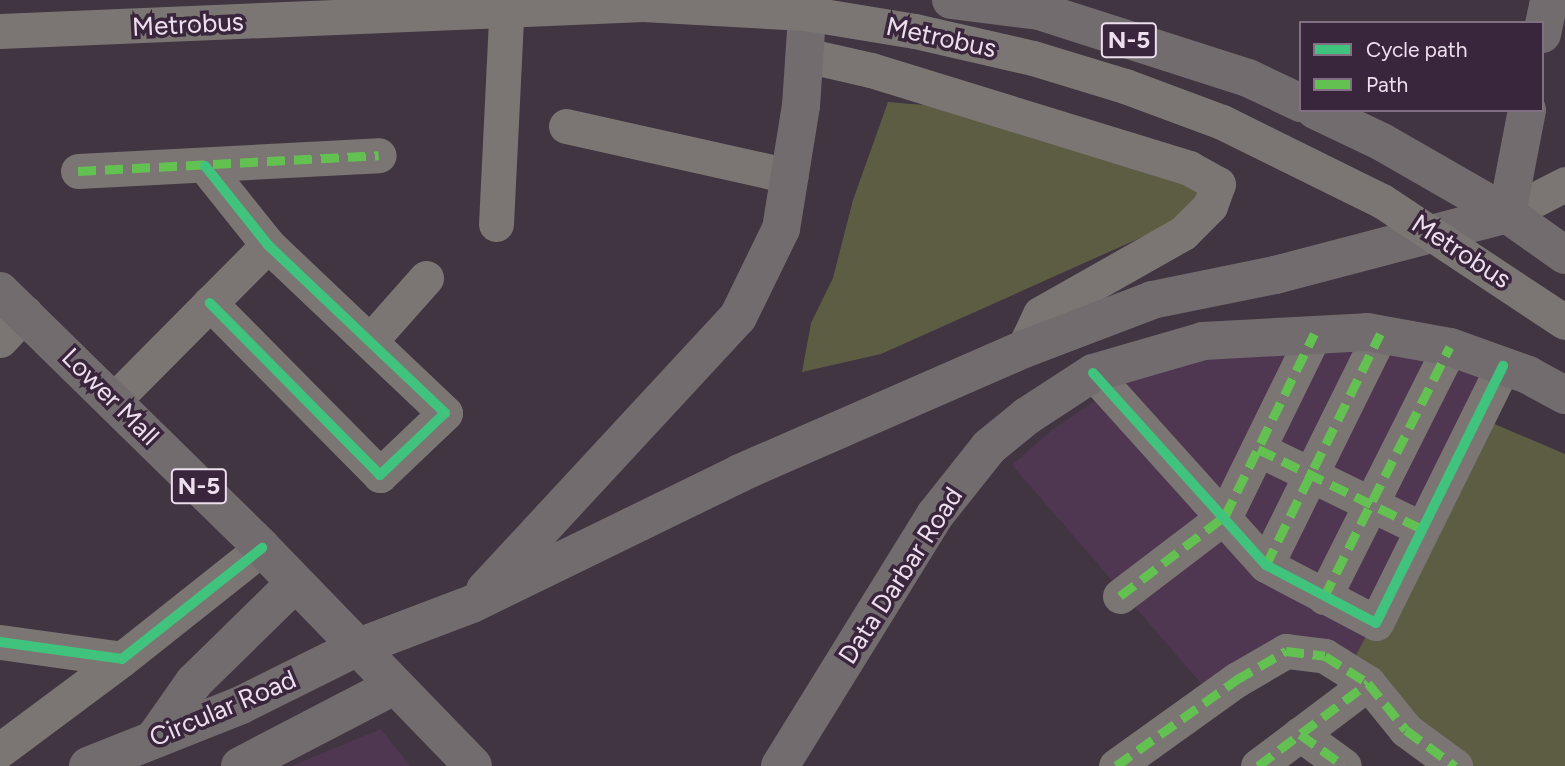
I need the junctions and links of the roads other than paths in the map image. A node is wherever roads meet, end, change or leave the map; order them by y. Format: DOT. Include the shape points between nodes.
graph roads {
  1 [pos="379,0"];
  2 [pos="507,0"];
  3 [pos="808,0"];
  4 [pos="951,0"];
  5 [pos="1549,0"];
  6 [pos="0,21"];
  7 [pos="1544,24"];
  8 [pos="0,31"];
  9 [pos="804,55"];
  10 [pos="1299,102"];
  11 [pos="1319,112"];
  12 [pos="1527,112"];
  13 [pos="565,126"];
  14 [pos="379,155"];
  15 [pos="205,166"];
  16 [pos="78,171"];
  17 [pos="790,176"];
  18 [pos="1565,184"];
  19 [pos="1507,214"];
  20 [pos="496,224"];
  21 [pos="268,245"];
  22 [pos="1565,255"];
  23 [pos="426,278"];
  24 [pos="210,303"];
  25 [pos="8,315"];
  26 [pos="1565,322"];
  27 [pos="1314,334"];
  28 [pos="1380,334"];
  29 [pos="371,340"];
  30 [pos="1450,347"];
  31 [pos="1024,349"];
  32 [pos="1503,366"];
  33 [pos="1093,373"];
  34 [pos="1565,395"];
  35 [pos="113,401"];
  36 [pos="1258,449"];
  37 [pos="1311,475"];
  38 [pos="1371,504"];
  39 [pos="1225,516"];
  40 [pos="1422,529"];
  41 [pos="262,548"];
  42 [pos="1266,565"];
  43 [pos="295,583"];
  44 [pos="1120,596"];
  45 [pos="1324,597"];
  46 [pos="472,604"];
  47 [pos="0,642"];
  48 [pos="356,648"];
  49 [pos="122,659"];
  50 [pos="1368,683"];
  51 [pos="392,687"];
  52 [pos="1300,734"];
  53 [pos="154,739"];
  54 [pos="0,750"];
  55 [pos="88,766"];
  56 [pos="240,766"];
  57 [pos="473,766"];
  58 [pos="780,766"];
  59 [pos="1116,766"];
  60 [pos="1258,766"];
  61 [pos="1344,766"];
  62 [pos="1455,766"];
  1 -- 6 [label="main road"];
  2 -- 20 [label="street"];
  3 -- 9 [label="main road"];
  4 -- 10 [label="main road, N-5" via="1039,11 1248,78"];
  5 -- 7 [label="main road"];
  8 -- 26 [label="street, Metrobus, bridge" via="643,4 793,11 915,31 1033,58 1222,122 1382,201"];
  9 -- 17 [label="main road"];
  9 -- 31 [label="street" via="871,70 1189,168 1218,184 1210,206 1184,233 1040,314"];
  11 -- 19 [label="main road" via="1382,142"];
  12 -- 19 [label="main road"];
  13 -- 17 [label="street"];
  14 -- 15 [label="street"];
  15 -- 16 [label="street"];
  15 -- 21 [label="street"];
  17 -- 46 [label="main road" via="781,229 738,317 581,481"];
  18 -- 19 [label="street"];
  19 -- 22 [label="main road"];
  19 -- 31 [label="main road, Circular Road" via="1275,275 1152,300"];
  21 -- 24 [label="street"];
  21 -- 29 [label="street"];
  23 -- 29 [label="street"];
  24 -- 29 [label="street" via="380,475 445,413"];
  24 -- 35 [label="street"];
  25 -- 35 [label="main road, Lower Mall / N-5"];
  27 -- 28 [label="main road, Data Darbar Road"];
  27 -- 33 [label="main road, Data Darbar Road" via="1203,341"];
  27 -- 36 [label="street"];
  28 -- 30 [label="main road, Data Darbar Road"];
  28 -- 37 [label="street"];
  30 -- 32 [label="main road, Data Darbar Road"];
  30 -- 38 [label="street"];
  31 -- 46 [label="main road, Circular Road" via="740,472"];
  32 -- 34 [label="main road, Data Darbar Road"];
  32 -- 40 [label="street"];
  33 -- 39 [label="street"];
  33 -- 58 [label="main road, Data Darbar Road" via="1027,416 974,466 935,515"];
  35 -- 41 [label="main road, Lower Mall / N-5"];
  36 -- 37 [label="street"];
  36 -- 39 [label="street"];
  37 -- 38 [label="street"];
  37 -- 42 [label="street"];
  38 -- 40 [label="street"];
  38 -- 45 [label="street"];
  39 -- 42 [label="street"];
  39 -- 44 [label="street"];
  40 -- 45 [label="street" via="1376,623"];
  41 -- 43 [label="main road, Lower Mall / N-5"];
  41 -- 49 [label="street"];
  42 -- 45 [label="street"];
  43 -- 48 [label="main road, Lower Mall / N-5"];
  43 -- 53 [label="main road" via="194,682"];
  46 -- 48 [label="main road, Circular Road"];
  47 -- 49 [label="street"];
  48 -- 51 [label="main road, Lower Mall / N-5"];
  48 -- 53 [label="main road, Circular Road" via="241,705"];
  49 -- 54 [label="street"];
  50 -- 52 [label="street"];
  50 -- 59 [label="street" via="1325,656 1286,651 1236,680"];
  50 -- 62 [label="street" via="1406,730"];
  51 -- 56 [label="main road, Circular Road"];
  51 -- 57 [label="main road, N-5"];
  52 -- 60 [label="street"];
  52 -- 61 [label="street"];
  53 -- 55 [label="main road, Circular Road"];
}
